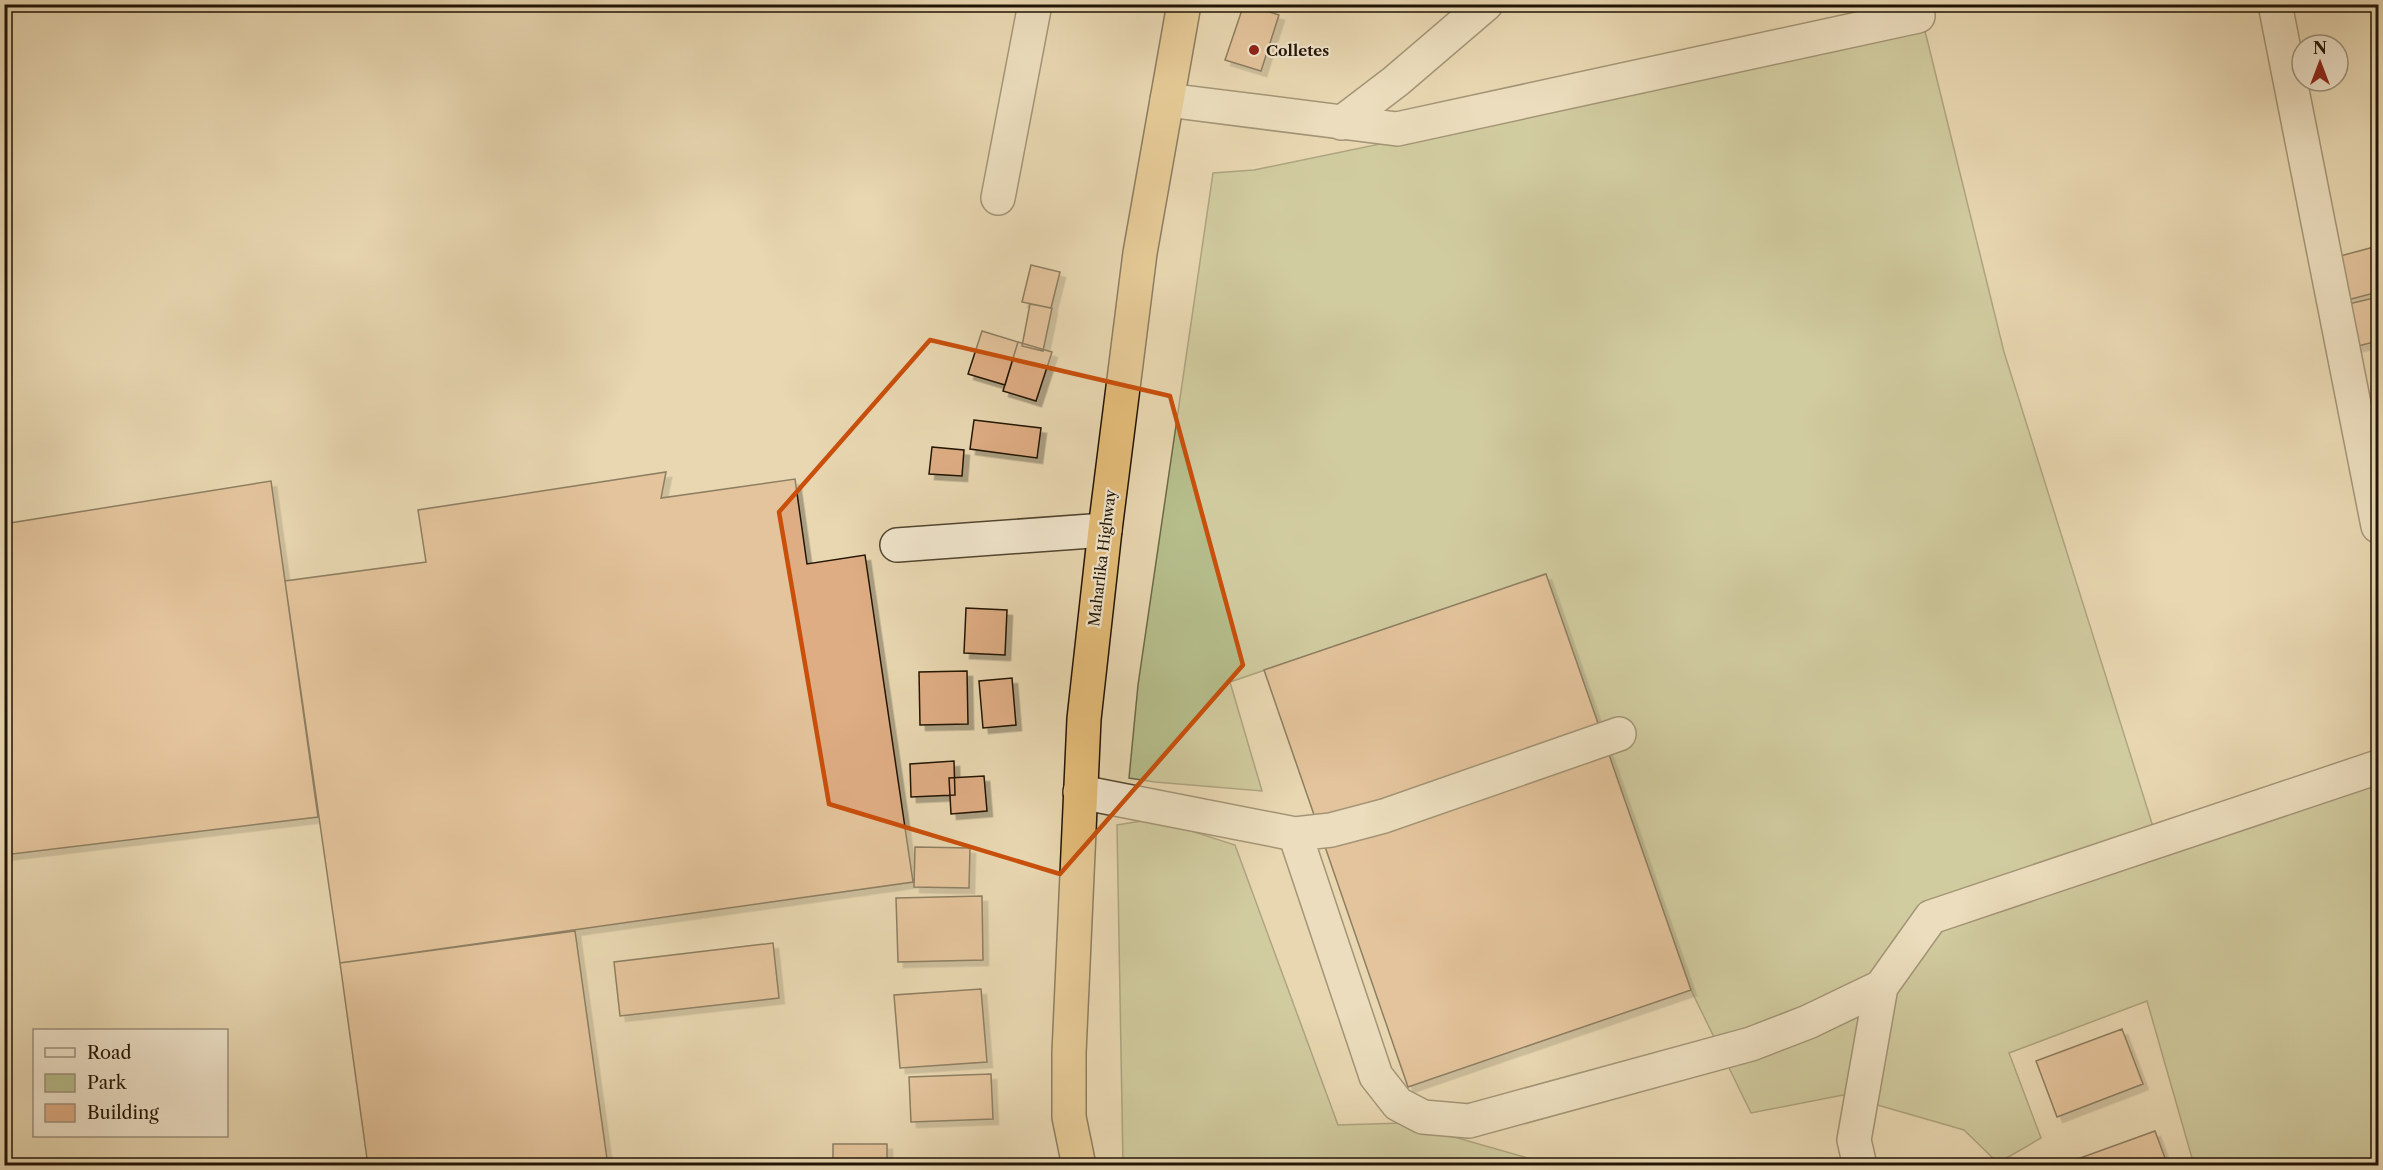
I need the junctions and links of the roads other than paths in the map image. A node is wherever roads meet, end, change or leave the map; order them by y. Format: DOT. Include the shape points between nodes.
graph roads {
  1 [pos="1035,4"];
  2 [pos="1184,4"];
  3 [pos="1486,4"];
  4 [pos="2275,4"];
  5 [pos="1918,16"];
  6 [pos="1167,100"];
  7 [pos="1341,123"];
  8 [pos="998,198"];
  9 [pos="2379,526"];
  10 [pos="1105,530"];
  11 [pos="897,545"];
  12 [pos="1619,734"];
  13 [pos="2379,766"];
  14 [pos="1080,792"];
  15 [pos="1294,834"];
  16 [pos="1881,987"];
  17 [pos="1069,1117"];
  18 [pos="1057,1166"];
  19 [pos="1079,1166"];
  20 [pos="1860,1166"];
  1 -- 8 [label="street"];
  2 -- 6 [label="highway, Maharlika Highway"];
  3 -- 7 [label="street"];
  4 -- 9 [label="street"];
  5 -- 7 [label="street" via="1397,129"];
  6 -- 7 [label="street"];
  6 -- 10 [label="highway, Maharlika Highway" via="1140,253"];
  10 -- 11 [label="street"];
  10 -- 14 [label="highway, Maharlika Highway"];
  12 -- 15 [label="street" via="1383,816 1331,830"];
  13 -- 16 [label="street" via="1930,918"];
  14 -- 15 [label="street"];
  14 -- 17 [label="highway, Maharlika Highway"];
  15 -- 16 [label="street" via="1376,1076 1398,1104 1423,1117 1468,1121 1751,1044"];
  16 -- 20 [label="street" via="1854,1140"];
  17 -- 18 [label="highway, Maharlika Highway"];
  17 -- 19 [label="highway, Maharlika Highway"];
}
